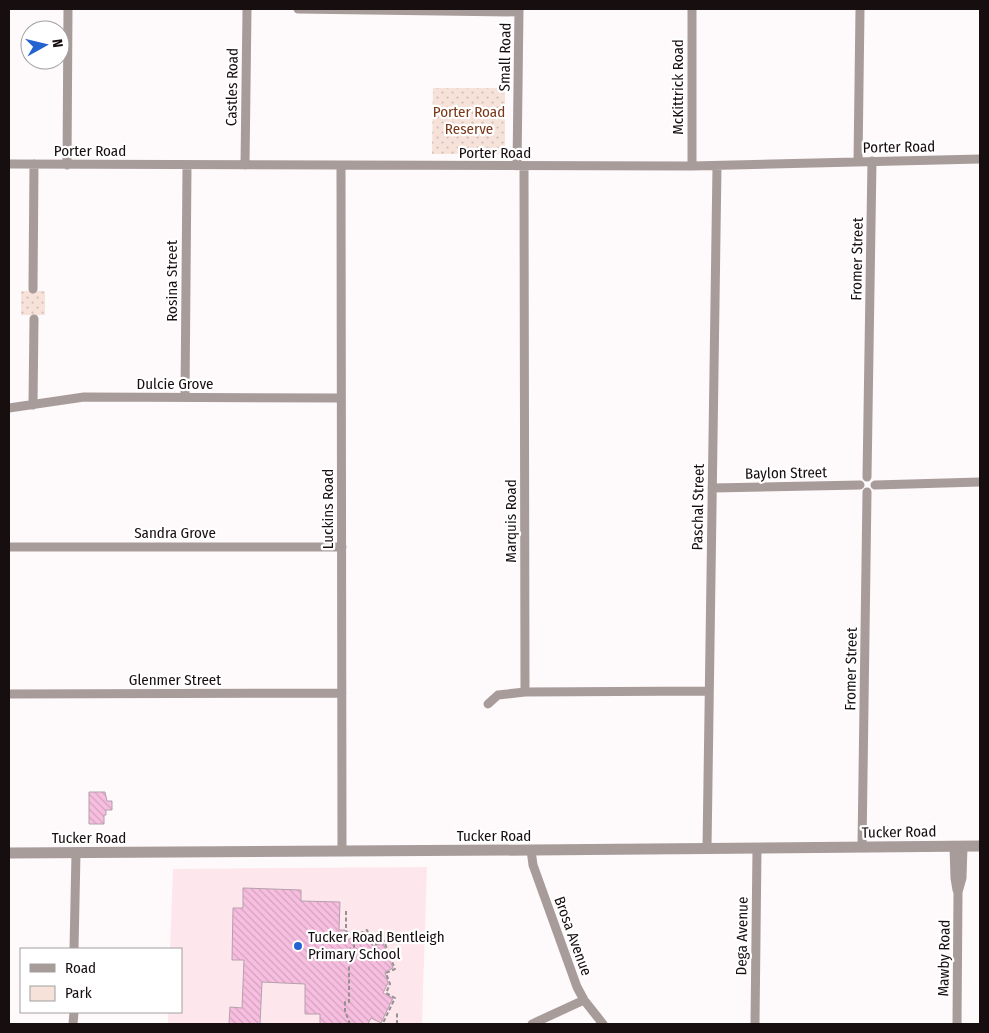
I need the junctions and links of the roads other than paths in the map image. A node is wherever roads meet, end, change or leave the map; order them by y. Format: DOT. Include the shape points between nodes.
graph roads {
  1 [pos="68,9"];
  2 [pos="247,9"];
  3 [pos="298,9"];
  4 [pos="692,9"];
  5 [pos="860,9"];
  6 [pos="519,10"];
  7 [pos="980,159"];
  8 [pos="858,161"];
  9 [pos="872,161"];
  10 [pos="9,164"];
  11 [pos="34,164"];
  12 [pos="67,165"];
  13 [pos="187,166"];
  14 [pos="245,166"];
  15 [pos="341,166"];
  16 [pos="521,166"];
  17 [pos="692,166"];
  18 [pos="716,166"];
  19 [pos="34,289"];
  20 [pos="34,319"];
  21 [pos="185,398"];
  22 [pos="341,398"];
  23 [pos="32,405"];
  24 [pos="9,408"];
  25 [pos="867,477"];
  26 [pos="980,482"];
  27 [pos="875,484"];
  28 [pos="860,485"];
  29 [pos="712,488"];
  30 [pos="867,492"];
  31 [pos="9,547"];
  32 [pos="342,547"];
  33 [pos="709,691"];
  34 [pos="525,692"];
  35 [pos="342,693"];
  36 [pos="9,694"];
  37 [pos="488,704"];
  38 [pos="958,846"];
  39 [pos="980,846"];
  40 [pos="862,847"];
  41 [pos="757,848"];
  42 [pos="707,849"];
  43 [pos="531,850"];
  44 [pos="342,851"];
  45 [pos="9,853"];
  46 [pos="76,853"];
  47 [pos="74,948"];
  48 [pos="584,1000"];
  49 [pos="532,1024"];
  50 [pos="603,1024"];
  51 [pos="755,1024"];
  52 [pos="957,1024"];
  1 -- 12 [label="street"];
  2 -- 14 [label="street, Castles Road"];
  3 -- 6 [label="street"];
  4 -- 17 [label="street, McKittrick Road"];
  5 -- 8 [label="street"];
  6 -- 16 [label="street, Small Road"];
  7 -- 9 [label="street, Porter Road"];
  8 -- 9 [label="street, Porter Road"];
  8 -- 18 [label="street, Porter Road"];
  9 -- 25 [label="street, Fromer Street"];
  10 -- 11 [label="street, Porter Road"];
  11 -- 12 [label="street, Porter Road"];
  11 -- 19 [label="street"];
  12 -- 13 [label="street, Porter Road"];
  13 -- 14 [label="street, Porter Road"];
  13 -- 21 [label="street, Rosina Street"];
  14 -- 15 [label="street, Porter Road"];
  15 -- 16 [label="street, Porter Road"];
  15 -- 22 [label="street, Luckins Road"];
  16 -- 17 [label="street, Porter Road"];
  16 -- 34 [label="street, Marquis Road"];
  17 -- 18 [label="street, Porter Road"];
  18 -- 29 [label="street, Paschal Street"];
  20 -- 23 [label="street"];
  21 -- 22 [label="street, Dulcie Grove"];
  21 -- 23 [label="street, Dulcie Grove" via="77,398"];
  22 -- 32 [label="street, Luckins Road"];
  23 -- 24 [label="street, Dulcie Grove"];
  25 -- 27 [label="street"];
  25 -- 28 [label="street" via="861,480"];
  26 -- 27 [label="street"];
  27 -- 30 [label="street" via="872,491"];
  28 -- 29 [label="street, Baylon Street"];
  28 -- 30 [label="street"];
  29 -- 33 [label="street, Paschal Street"];
  30 -- 40 [label="street, Fromer Street"];
  31 -- 32 [label="street, Sandra Grove"];
  32 -- 35 [label="street, Luckins Road"];
  33 -- 34 [label="street"];
  33 -- 42 [label="street, Paschal Street"];
  34 -- 37 [label="street" via="498,696"];
  35 -- 36 [label="street, Glenmer Street"];
  35 -- 44 [label="street, Luckins Road"];
  38 -- 39 [label="street, Tucker Road"];
  38 -- 40 [label="street, Tucker Road"];
  38 -- 52 [label="street, Mawby Road" via="954,878 958,892"];
  40 -- 41 [label="street, Tucker Road"];
  41 -- 42 [label="street, Tucker Road"];
  41 -- 51 [label="street, Dega Avenue"];
  42 -- 43 [label="street, Tucker Road"];
  43 -- 44 [label="street, Tucker Road"];
  43 -- 48 [label="street, Brosa Avenue" via="533,866"];
  44 -- 46 [label="street, Tucker Road"];
  45 -- 46 [label="street, Tucker Road"];
  46 -- 47 [label="street"];
  48 -- 49 [label="street"];
  48 -- 50 [label="street, Brosa Avenue"];
}
